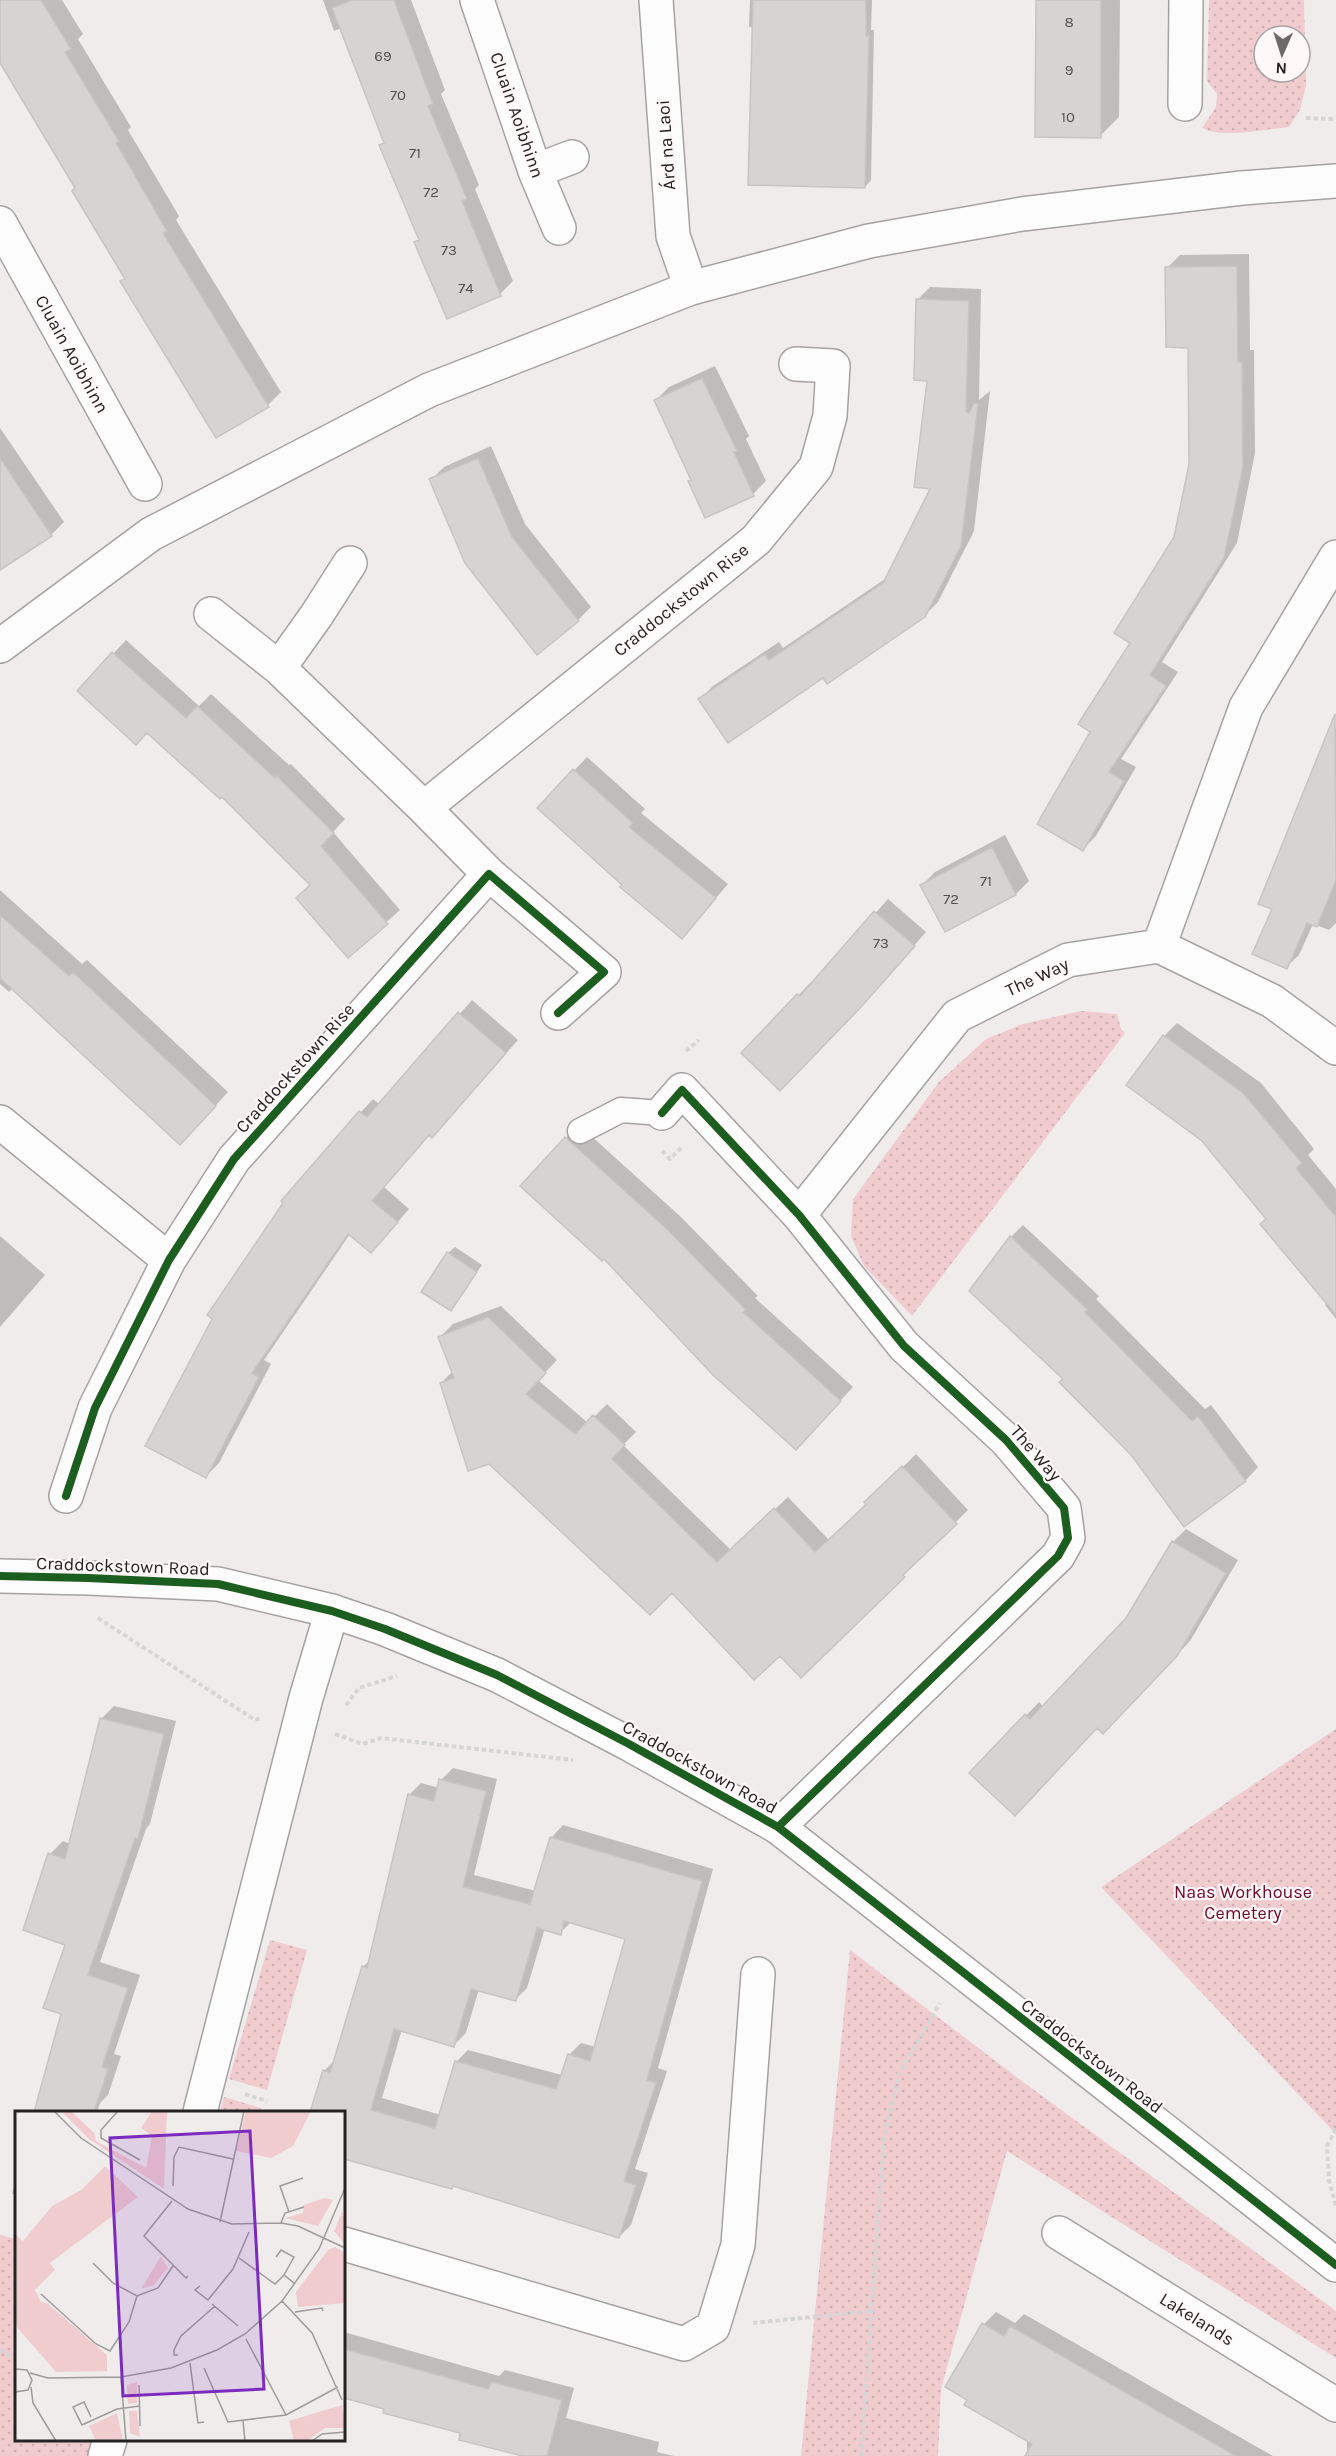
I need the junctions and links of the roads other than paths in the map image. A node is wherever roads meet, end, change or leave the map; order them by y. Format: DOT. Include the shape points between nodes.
graph roads {
  1 [pos="477,0"];
  2 [pos="656,0"];
  3 [pos="1186,0"];
  4 [pos="1185,104"];
  5 [pos="572,157"];
  6 [pos="536,171"];
  7 [pos="1336,181"];
  8 [pos="0,224"];
  9 [pos="559,228"];
  10 [pos="691,288"];
  11 [pos="796,364"];
  12 [pos="145,484"];
  13 [pos="1336,557"];
  14 [pos="350,562"];
  15 [pos="211,614"];
  16 [pos="0,646"];
  17 [pos="279,668"];
  18 [pos="424,808"];
  19 [pos="489,874"];
  20 [pos="1160,946"];
  21 [pos="558,1013"];
  22 [pos="1336,1048"];
  23 [pos="662,1113"];
  24 [pos="0,1122"];
  25 [pos="580,1131"];
  26 [pos="799,1215"];
  27 [pos="168,1260"];
  28 [pos="66,1496"];
  29 [pos="0,1576"];
  30 [pos="332,1611"];
  31 [pos="778,1827"];
  32 [pos="758,1974"];
  33 [pos="200,2111"];
  34 [pos="1059,2233"];
  35 [pos="345,2244"];
  36 [pos="1336,2265"];
  37 [pos="1336,2405"];
  38 [pos="109,2441"];
  39 [pos="105,2456"];
  1 -- 6 [label="street, Cluain Aoibhinn"];
  2 -- 10 [label="street, Árd na Laoi" via="673,236"];
  3 -- 4 [label="street"];
  5 -- 6 [label="street"];
  6 -- 9 [label="street, Cluain Aoibhinn"];
  7 -- 10 [label="street" via="1022,214 869,242"];
  8 -- 12 [label="street, Cluain Aoibhinn"];
  10 -- 16 [label="street" via="429,390 171,523"];
  11 -- 18 [label="street, Craddockstown Rise" via="833,366 830,416 816,467 756,540"];
  13 -- 20 [label="street" via="1246,707"];
  14 -- 17 [label="street"];
  15 -- 17 [label="street"];
  17 -- 18 [label="street"];
  18 -- 19 [label="street"];
  19 -- 21 [label="street" via="604,972"];
  19 -- 27 [label="street, Craddockstown Rise" via="234,1159"];
  20 -- 22 [label="street" via="1272,1001"];
  20 -- 26 [label="street, The Way" via="1068,960 957,1016"];
  23 -- 25 [label="lane" via="621,1110"];
  23 -- 26 [label="street, The Way" via="682,1090"];
  24 -- 27 [label="street"];
  26 -- 31 [label="street, The Way" via="904,1346 1006,1440 1064,1509 1068,1538 1058,1556"];
  27 -- 28 [label="street, Craddockstown Rise" via="95,1408"];
  29 -- 30 [label="street, Craddockstown Road" via="218,1584"];
  30 -- 31 [label="street, Craddockstown Road" via="490,1671"];
  30 -- 33 [label="street"];
  31 -- 36 [label="street, Craddockstown Road"];
  32 -- 35 [label="street" via="738,2245 713,2327 684,2344"];
  34 -- 37 [label="street, Lakelands"];
  38 -- 39 [label="street"];
}
